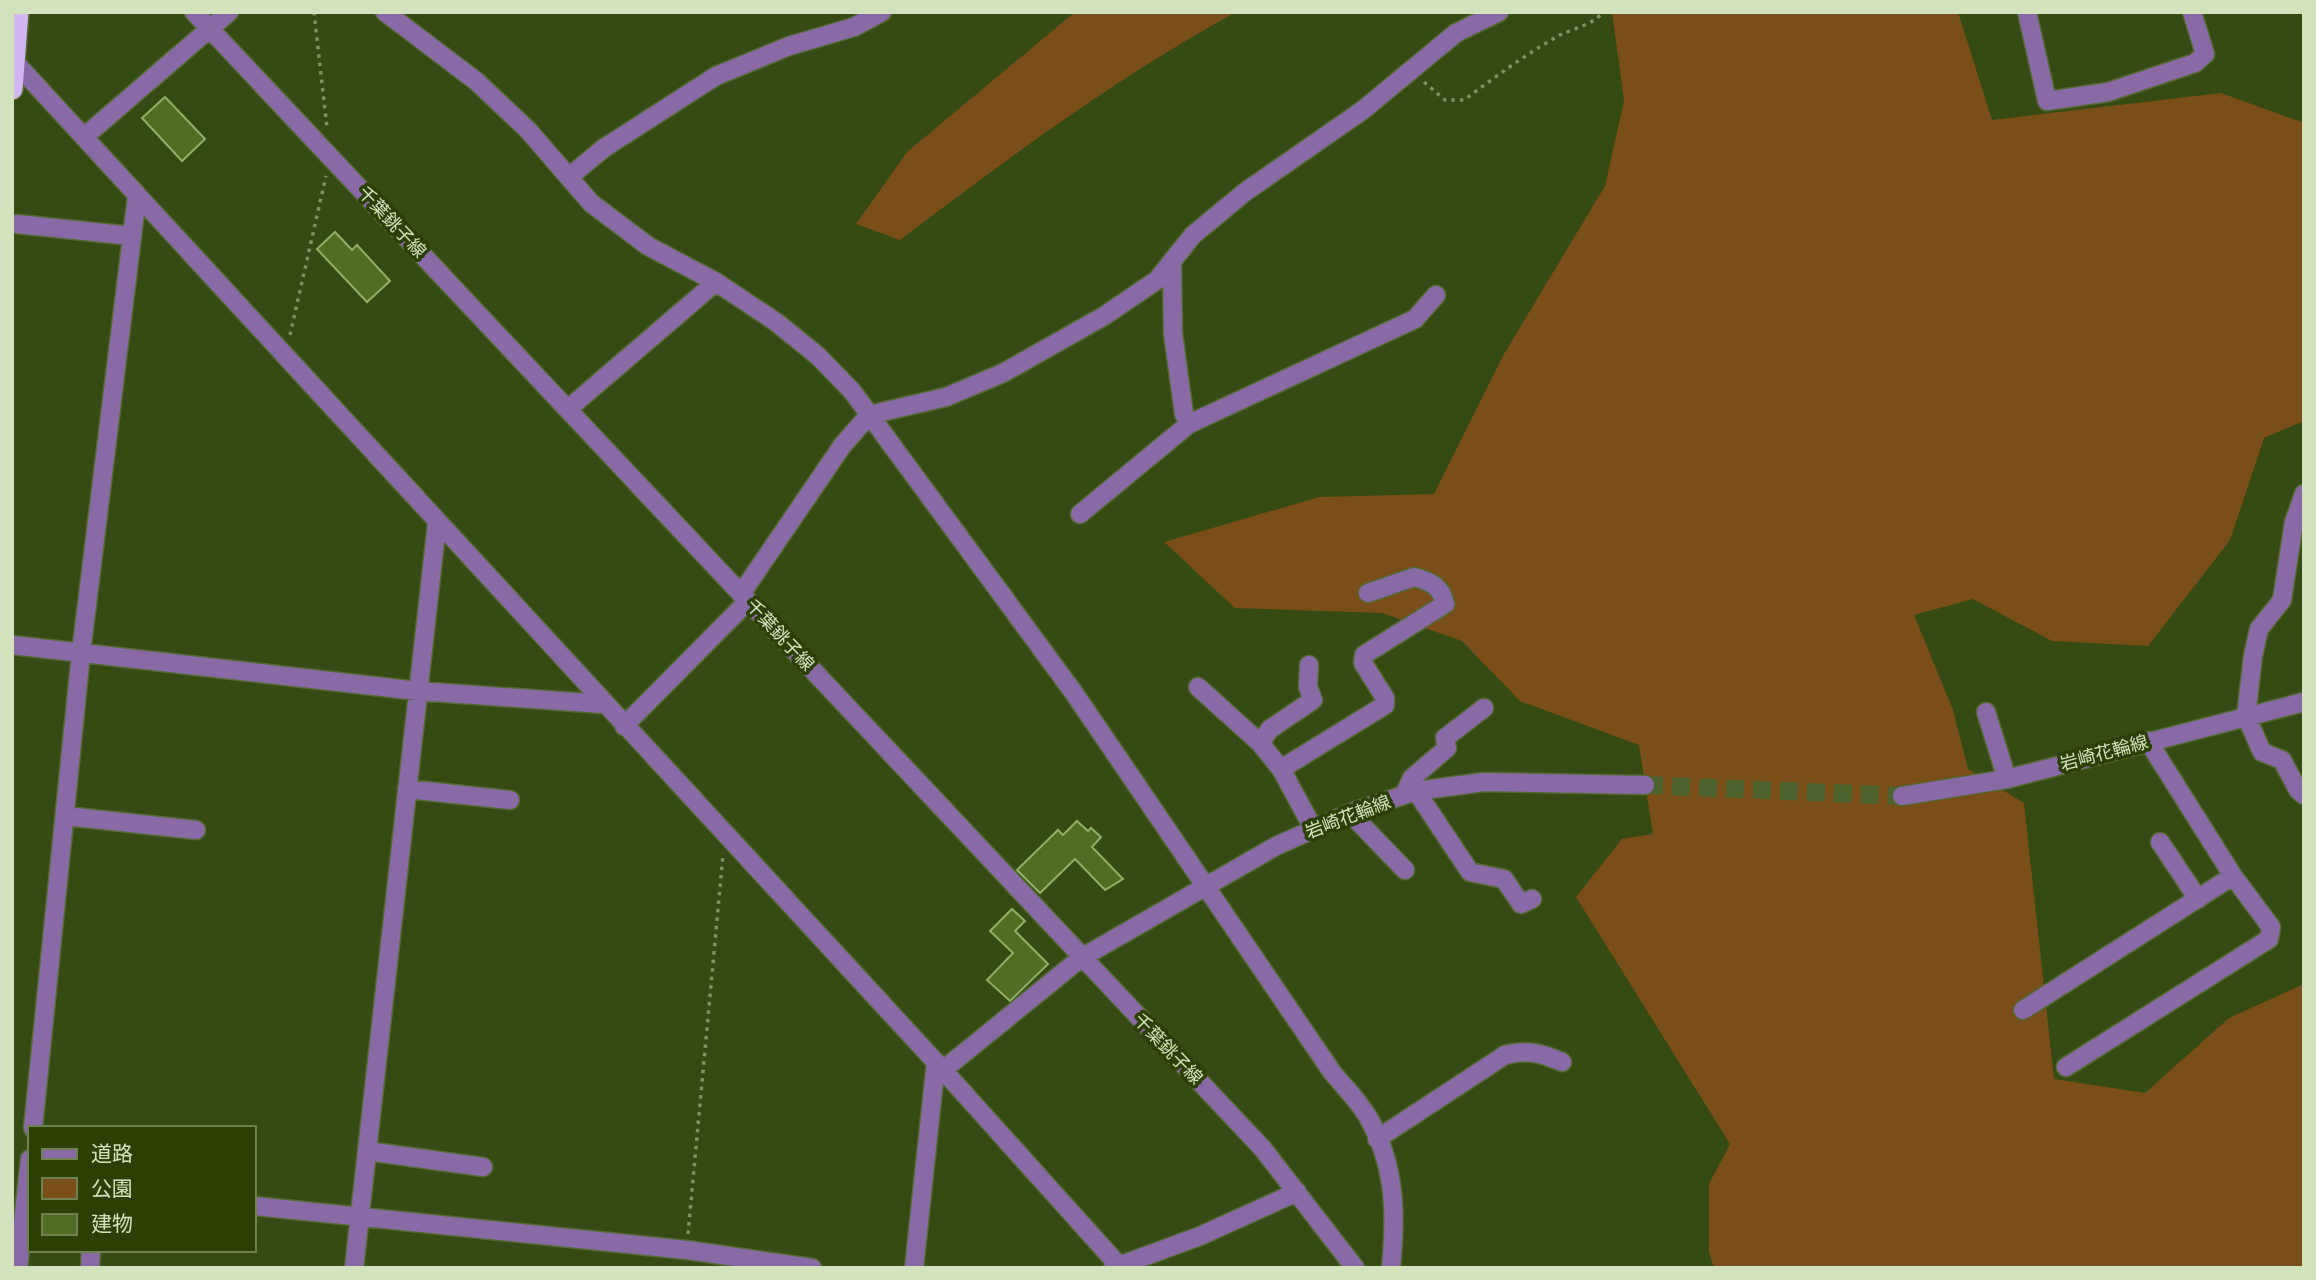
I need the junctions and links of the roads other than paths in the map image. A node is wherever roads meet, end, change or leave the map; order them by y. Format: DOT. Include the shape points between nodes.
graph roads {
  1 [pos="18,12"];
  2 [pos="194,12"];
  3 [pos="229,12"];
  4 [pos="385,12"];
  5 [pos="883,12"];
  6 [pos="1499,12"];
  7 [pos="2028,12"];
  8 [pos="2192,12"];
  9 [pos="209,29"];
  10 [pos="14,61"];
  11 [pos="12,89"];
  12 [pos="84,137"];
  13 [pos="569,177"];
  14 [pos="137,196"];
  15 [pos="17,224"];
  16 [pos="132,236"];
  17 [pos="1172,262"];
  18 [pos="716,282"];
  19 [pos="1436,295"];
  20 [pos="568,409"];
  21 [pos="869,415"];
  22 [pos="1189,424"];
  23 [pos="2304,494"];
  24 [pos="1080,514"];
  25 [pos="437,523"];
  26 [pos="2284,588"];
  27 [pos="2304,589"];
  28 [pos="1368,593"];
  29 [pos="745,598"];
  30 [pos="12,645"];
  31 [pos="81,653"];
  32 [pos="1309,665"];
  33 [pos="1198,687"];
  34 [pos="418,691"];
  35 [pos="2304,702"];
  36 [pos="603,704"];
  37 [pos="1484,708"];
  38 [pos="1986,712"];
  39 [pos="2246,716"];
  40 [pos="624,726"];
  41 [pos="2148,741"];
  42 [pos="1261,743"];
  43 [pos="1281,769"];
  44 [pos="2007,779"];
  45 [pos="1645,785"];
  46 [pos="407,789"];
  47 [pos="1410,793"];
  48 [pos="2304,795"];
  49 [pos="1902,796"];
  50 [pos="510,800"];
  51 [pos="1349,813"];
  52 [pos="65,816"];
  53 [pos="1313,828"];
  54 [pos="196,830"];
  55 [pos="2160,842"];
  56 [pos="1405,870"];
  57 [pos="2233,876"];
  58 [pos="1205,888"];
  59 [pos="1532,899"];
  60 [pos="2198,899"];
  61 [pos="1081,958"];
  62 [pos="2024,1010"];
  63 [pos="1562,1062"];
  64 [pos="940,1066"];
  65 [pos="2066,1067"];
  66 [pos="33,1126"];
  67 [pos="1377,1139"];
  68 [pos="367,1151"];
  69 [pos="483,1167"];
  70 [pos="23,1180"];
  71 [pos="1297,1192"];
  72 [pos="256,1206"];
  73 [pos="359,1217"];
  74 [pos="1118,1267"];
  75 [pos="18,1268"];
  76 [pos="354,1268"];
  77 [pos="812,1268"];
  78 [pos="914,1268"];
  79 [pos="1355,1268"];
  80 [pos="1391,1268"];
  1 -- 10 [label="highway"];
  2 -- 9 [label="street, 千葉銚子線"];
  3 -- 9 [label="street"];
  4 -- 13 [label="street" via="476,81"];
  5 -- 13 [label="street" via="854,27 789,46 716,76 604,148"];
  6 -- 17 [label="street" via="1456,33 1363,110 1245,192 1193,235"];
  7 -- 8 [label="street" via="2047,101 2108,92 2195,63 2205,54"];
  9 -- 12 [label="street"];
  9 -- 20 [label="street, 千葉銚子線"];
  10 -- 11 [label="highway"];
  10 -- 12 [label="street"];
  12 -- 14 [label="street"];
  13 -- 18 [label="street" via="591,203 648,246"];
  14 -- 16 [label="street"];
  14 -- 25 [label="street"];
  15 -- 16 [label="street"];
  16 -- 31 [label="street"];
  17 -- 21 [label="street" via="1157,280 1104,316 1003,373 946,397"];
  17 -- 22 [label="street" via="1173,334"];
  18 -- 20 [label="street"];
  18 -- 21 [label="street" via="818,356"];
  19 -- 22 [label="street" via="1415,320"];
  20 -- 29 [label="street, 千葉銚子線"];
  21 -- 29 [label="street" via="842,446"];
  21 -- 58 [label="street" via="1074,694"];
  22 -- 24 [label="street"];
  23 -- 26 [label="street" via="2294,522"];
  25 -- 34 [label="street"];
  25 -- 36 [label="street"];
  26 -- 27 [label="street"];
  26 -- 39 [label="street" via="2282,600 2259,629"];
  28 -- 43 [label="street" via="1414,577 1436,586 1445,604 1364,655 1363,663 1385,705"];
  29 -- 40 [label="street"];
  29 -- 61 [label="street, 千葉銚子線"];
  30 -- 31 [label="street"];
  31 -- 34 [label="street"];
  31 -- 52 [label="street"];
  32 -- 42 [label="street" via="1308,687 1314,700 1270,729"];
  33 -- 42 [label="street"];
  34 -- 36 [label="street"];
  34 -- 46 [label="street"];
  35 -- 39 [label="street, 岩崎花輪線"];
  36 -- 40 [label="street"];
  37 -- 47 [label="street" via="1445,738 1447,748 1412,778"];
  38 -- 44 [label="street"];
  39 -- 41 [label="street, 岩崎花輪線"];
  39 -- 48 [label="street" via="2262,752 2282,760"];
  40 -- 64 [label="street"];
  41 -- 44 [label="street, 岩崎花輪線"];
  41 -- 57 [label="street"];
  42 -- 43 [label="street"];
  43 -- 53 [label="street"];
  44 -- 49 [label="street, 岩崎花輪線"];
  45 -- 47 [label="street, 岩崎花輪線" via="1484,782"];
  46 -- 50 [label="street"];
  46 -- 68 [label="street"];
  47 -- 51 [label="street, 岩崎花輪線"];
  47 -- 59 [label="street" via="1470,872 1504,879 1521,904"];
  51 -- 53 [label="street, 岩崎花輪線"];
  51 -- 56 [label="street"];
  52 -- 54 [label="street"];
  52 -- 66 [label="street"];
  53 -- 58 [label="street, 岩崎花輪線"];
  55 -- 60 [label="street"];
  57 -- 60 [label="street"];
  57 -- 65 [label="street" via="2271,927 2269,939"];
  58 -- 61 [label="street, 岩崎花輪線"];
  58 -- 67 [label="street" via="1369,1119"];
  60 -- 62 [label="street"];
  61 -- 64 [label="street, 岩崎花輪線"];
  61 -- 71 [label="street, 千葉銚子線" via="1263,1149"];
  63 -- 67 [label="street" via="1537,1051 1505,1055"];
  64 -- 74 [label="street"];
  64 -- 78 [label="street"];
  67 -- 80 [label="street" via="1391,1171 1396,1221"];
  68 -- 69 [label="street"];
  68 -- 73 [label="street"];
  70 -- 75 [label="street"];
  71 -- 74 [label="street"];
  71 -- 79 [label="street, 千葉銚子線"];
  72 -- 73 [label="street"];
  73 -- 76 [label="street"];
  73 -- 77 [label="street" via="687,1250"];
}
